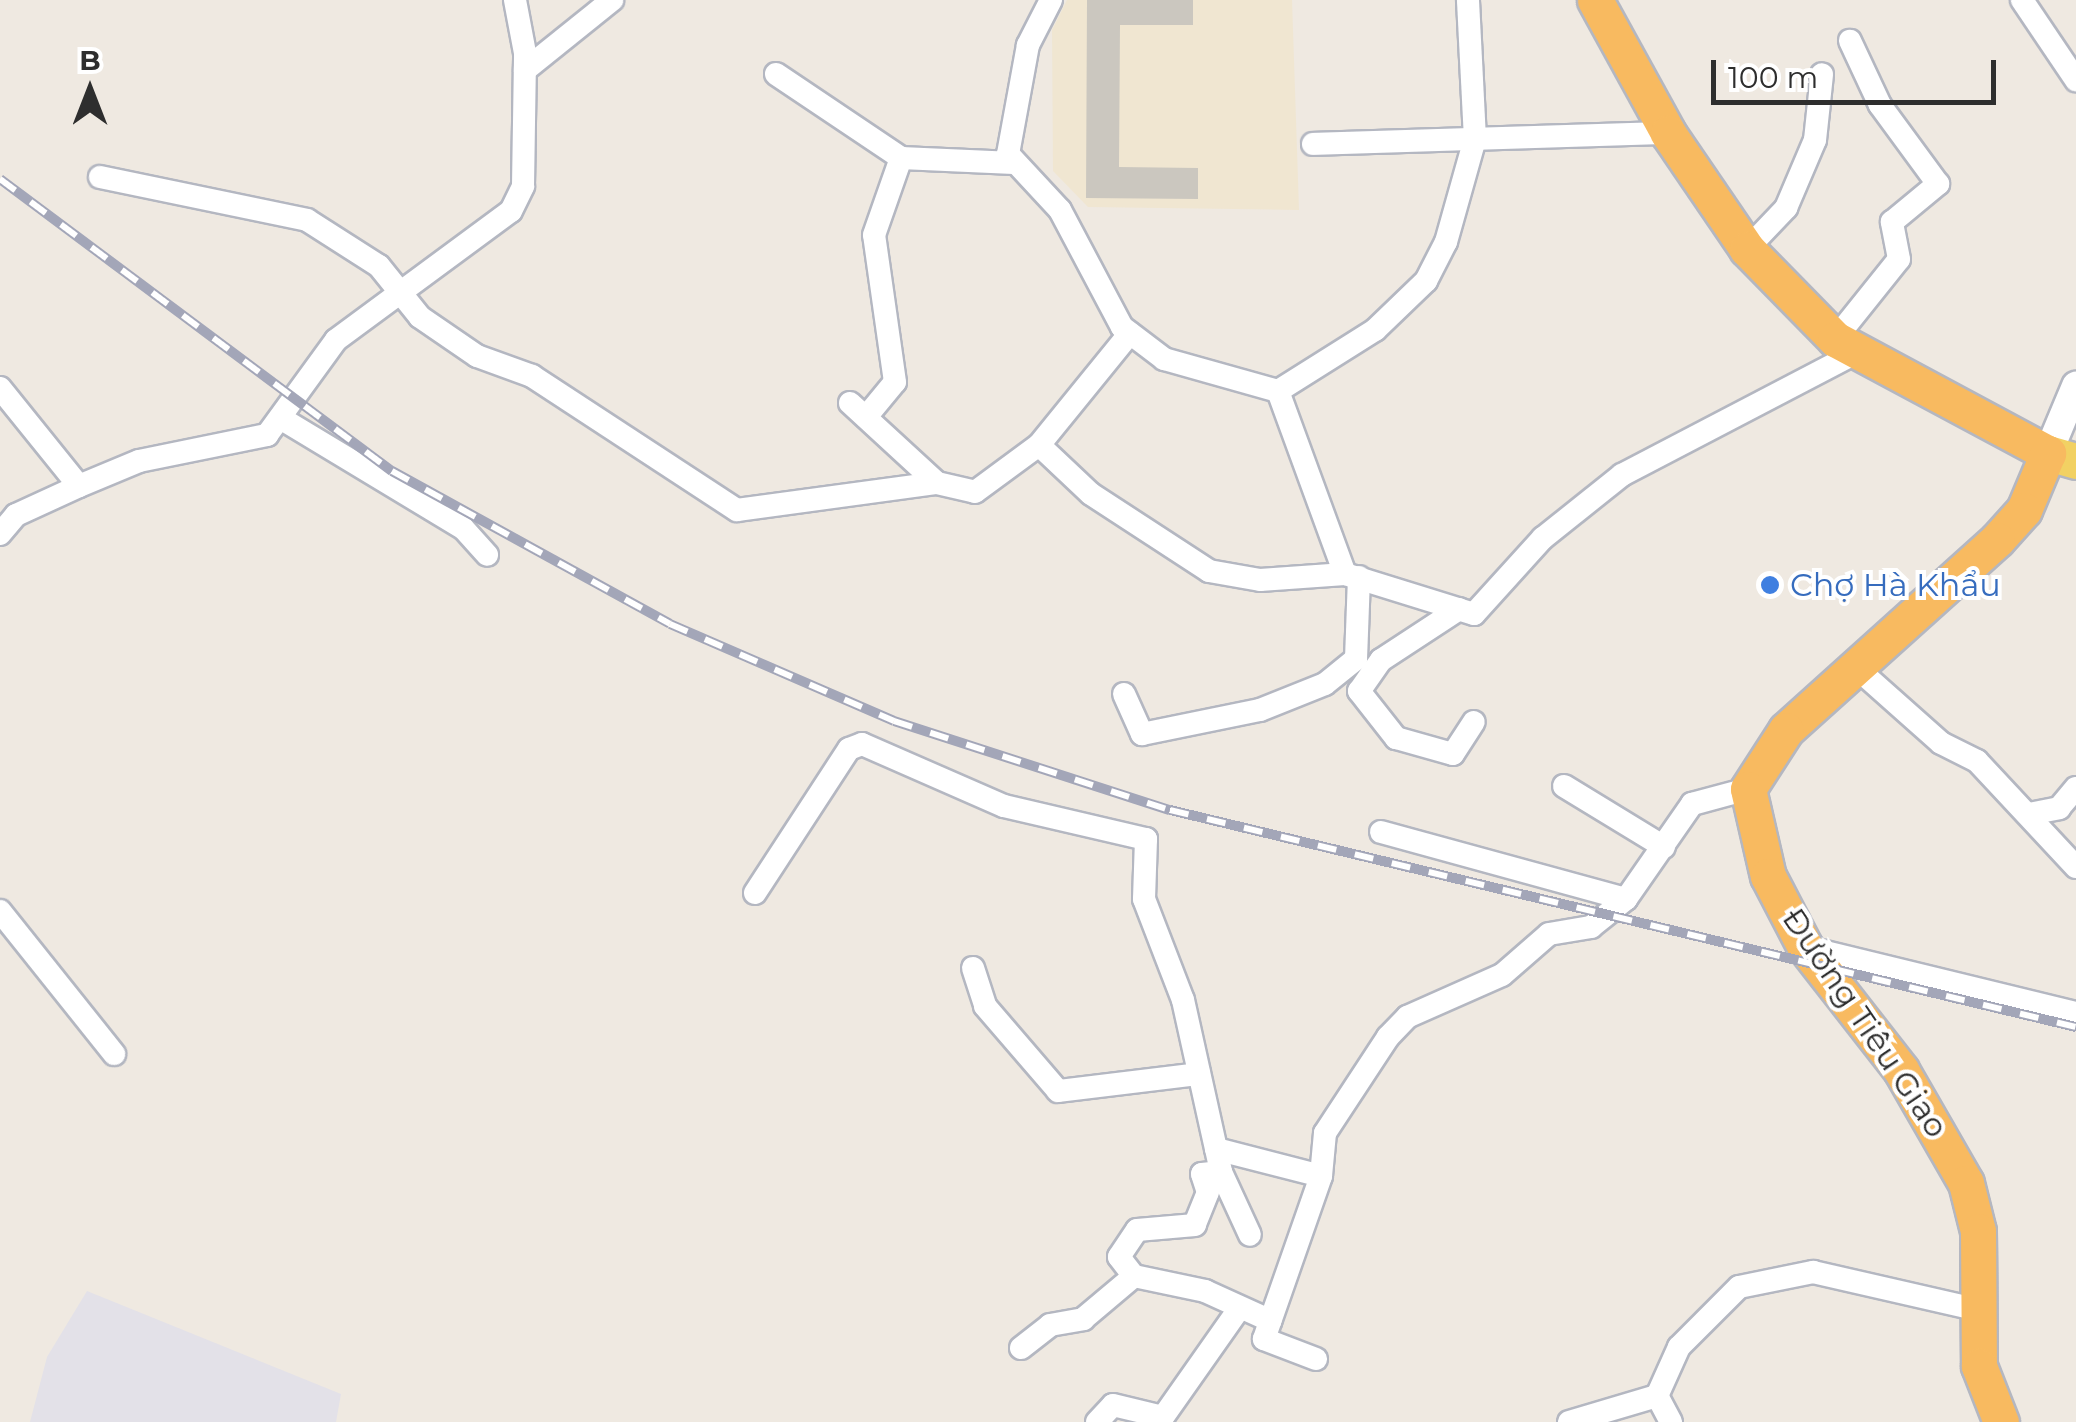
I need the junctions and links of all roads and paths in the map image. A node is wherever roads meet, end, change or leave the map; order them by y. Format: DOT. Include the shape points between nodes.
graph roads {
  1 [pos="515,0"];
  2 [pos="612,0"];
  3 [pos="1051,0"];
  4 [pos="1468,0"];
  5 [pos="1595,0"];
  6 [pos="2022,0"];
  7 [pos="1850,42"];
  8 [pos="525,70"];
  9 [pos="776,74"];
  10 [pos="1822,74"];
  11 [pos="2076,80"];
  12 [pos="1668,133"];
  13 [pos="1475,140"];
  14 [pos="1313,144"];
  15 [pos="901,158"];
  16 [pos="1014,163"];
  17 [pos="100,177"];
  18 [pos="1747,248"];
  19 [pos="394,292"];
  20 [pos="1130,333"];
  21 [pos="1846,346"];
  22 [pos="2076,386"];
  23 [pos="0,388"];
  24 [pos="1278,391"];
  25 [pos="282,419"];
  26 [pos="1039,445"];
  27 [pos="2062,458"];
  28 [pos="936,483"];
  29 [pos="80,486"];
  30 [pos="0,534"];
  31 [pos="487,555"];
  32 [pos="1352,575"];
  33 [pos="1460,610"];
  34 [pos="1358,648"];
  35 [pos="1381,660"];
  36 [pos="1860,670"];
  37 [pos="1124,694"];
  38 [pos="1474,722"];
  39 [pos="1564,786"];
  40 [pos="1748,788"];
  41 [pos="2076,788"];
  42 [pos="2030,814"];
  43 [pos="1381,832"];
  44 [pos="1664,847"];
  45 [pos="2076,867"];
  46 [pos="755,893"];
  47 [pos="1626,899"];
  48 [pos="0,911"];
  49 [pos="1805,947"];
  50 [pos="973,968"];
  51 [pos="2076,1012"];
  52 [pos="114,1054"];
  53 [pos="1199,1074"];
  54 [pos="1218,1161"];
  55 [pos="1321,1176"];
  56 [pos="1250,1235"];
  57 [pos="1134,1276"];
  58 [pos="1239,1309"];
  59 [pos="1975,1309"];
  60 [pos="1272,1321"];
  61 [pos="1021,1348"];
  62 [pos="1316,1359"];
  63 [pos="1663,1411"];
  64 [pos="1097,1422"];
  65 [pos="1569,1422"];
  66 [pos="2001,1422"];
  1 -- 8 [label="street"];
  2 -- 8 [label="street"];
  3 -- 16 [label="street" via="1006,129"];
  4 -- 13 [label="street"];
  5 -- 12 [label="highway"];
  6 -- 11 [label="street"];
  7 -- 21 [label="street" via="1880,105 1938,184 1892,222 1899,259"];
  8 -- 19 [label="street" via="523,186 511,211"];
  9 -- 15 [label="street"];
  10 -- 18 [label="street" via="1815,140 1786,208"];
  12 -- 13 [label="street"];
  12 -- 18 [label="highway"];
  13 -- 14 [label="street"];
  13 -- 24 [label="street" via="1426,281 1375,330"];
  15 -- 16 [label="street"];
  15 -- 28 [label="street" via="874,235 895,382 858,410"];
  16 -- 20 [label="street" via="1060,210"];
  17 -- 19 [label="street" via="307,220 379,266"];
  18 -- 21 [label="highway"];
  19 -- 25 [label="street" via="336,340"];
  19 -- 28 [label="street" via="477,356 532,376 737,510"];
  20 -- 24 [label="street" via="1164,359"];
  20 -- 26 [label="street"];
  21 -- 27 [label="highway"];
  21 -- 33 [label="street" via="1622,476 1543,538 1493,603 1474,614"];
  22 -- 27 [label="street"];
  23 -- 29 [label="street"];
  24 -- 32 [label="street"];
  25 -- 29 [label="street" via="227,450 139,461"];
  25 -- 31 [label="street" via="463,528"];
  26 -- 28 [label="street" via="975,492"];
  26 -- 32 [label="street" via="1090,494 1209,571 1260,580"];
  27 -- 36 [label="highway" via="2015,520"];
  29 -- 30 [label="street" via="16,515"];
  32 -- 33 [label="street"];
  32 -- 34 [label="street"];
  33 -- 35 [label="street"];
  34 -- 35 [label="street"];
  34 -- 37 [label="street" via="1325,684 1218,720 1142,734"];
  35 -- 38 [label="street" via="1359,691 1396,738 1453,754"];
  36 -- 40 [label="highway" via="1786,730"];
  36 -- 42 [label="street"];
  39 -- 44 [label="street"];
  40 -- 44 [label="street" via="1692,804"];
  40 -- 49 [label="highway, Đường Tiêu Giao" via="1768,876"];
  41 -- 42 [label="street" via="2059,808"];
  42 -- 45 [label="street"];
  43 -- 47 [label="street"];
  44 -- 47 [label="street"];
  46 -- 53 [label="street" via="849,749 862,744 1004,806 1146,839 1144,899"];
  47 -- 55 [label="street" via="1592,927 1562,929 1502,976 1407,1017 1325,1134"];
  48 -- 52 [label="street"];
  49 -- 51 [label="street"];
  49 -- 59 [label="highway, Đường Tiêu Giao" via="1946,1140 1974,1206"];
  50 -- 53 [label="street" via="984,1006 1058,1091"];
  53 -- 54 [label="street"];
  54 -- 55 [label="street"];
  54 -- 56 [label="street"];
  54 -- 57 [label="street" via="1202,1174 1208,1192 1195,1225 1137,1230 1119,1257"];
  55 -- 60 [label="street"];
  57 -- 58 [label="street"];
  57 -- 61 [label="street" via="1083,1319 1050,1325"];
  58 -- 60 [label="street"];
  58 -- 64 [label="street" via="1163,1418 1113,1405"];
  59 -- 63 [label="street" via="1813,1272 1739,1287 1679,1347"];
  59 -- 66 [label="highway, Đường Tiêu Giao" via="1979,1366"];
  60 -- 62 [label="street" via="1264,1339"];
  63 -- 65 [label="street"];
}
